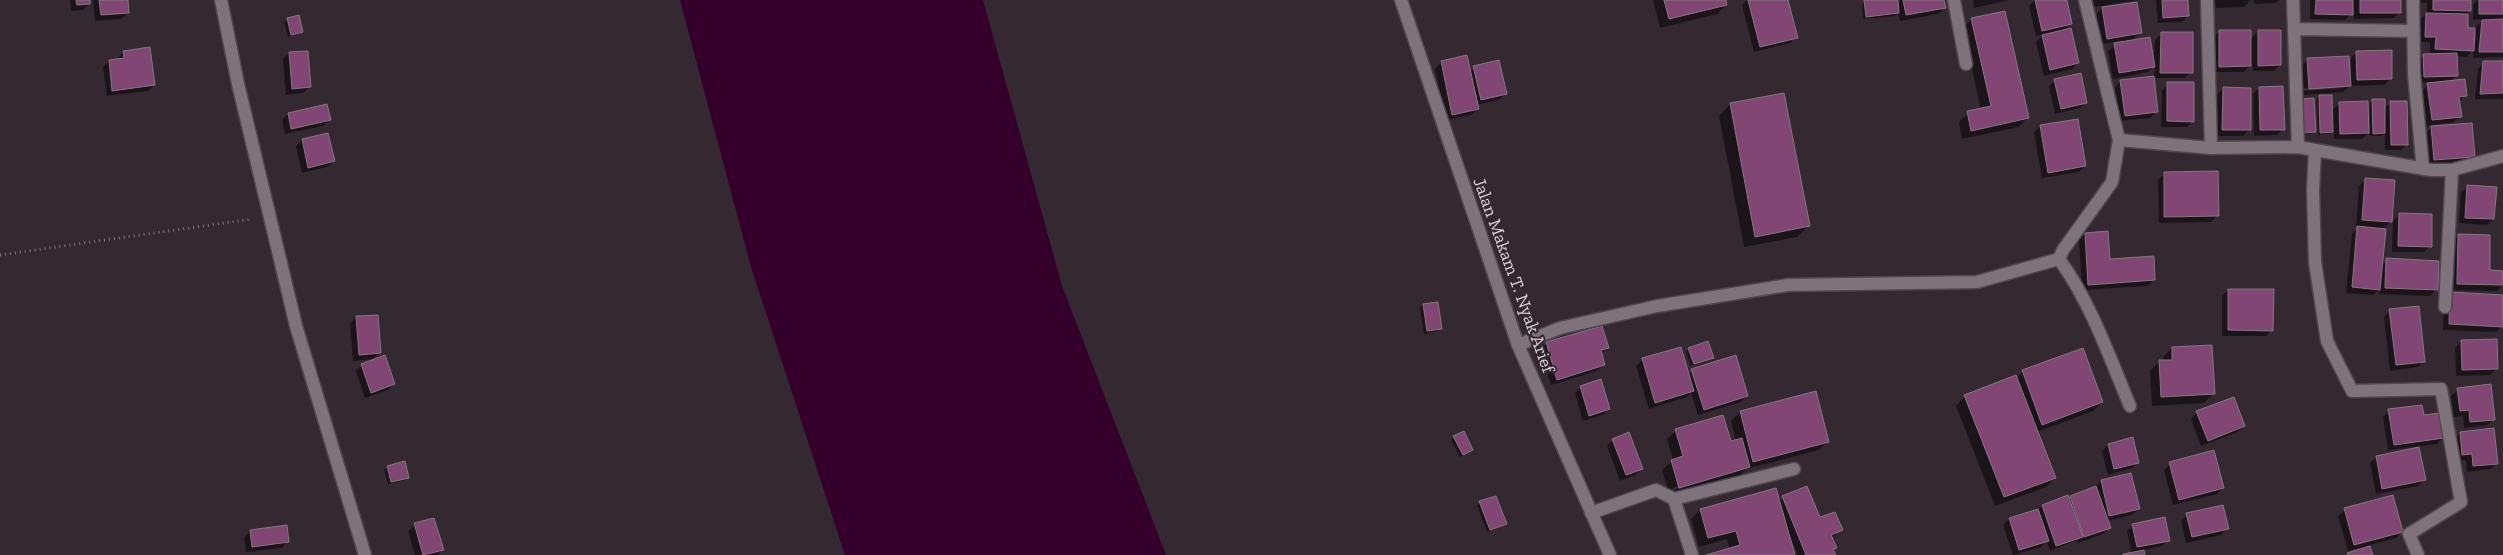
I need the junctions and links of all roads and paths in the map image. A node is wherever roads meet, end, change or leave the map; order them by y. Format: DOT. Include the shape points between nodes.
graph roads {
  1 [pos="221,0"];
  2 [pos="1402,0"];
  3 [pos="1954,0"];
  4 [pos="2085,0"];
  5 [pos="2207,0"];
  6 [pos="2293,0"];
  7 [pos="2413,0"];
  8 [pos="2295,29"];
  9 [pos="2412,31"];
  10 [pos="1966,64"];
  11 [pos="2118,140"];
  12 [pos="2298,147"];
  13 [pos="2211,148"];
  14 [pos="2315,150"];
  15 [pos="2503,156"];
  16 [pos="2423,169"];
  17 [pos="2452,170"];
  18 [pos="270,217"];
  19 [pos="0,255"];
  20 [pos="2059,259"];
  21 [pos="2445,307"];
  22 [pos="1518,345"];
  23 [pos="2130,406"];
  24 [pos="1794,469"];
  25 [pos="1674,500"];
  26 [pos="1590,513"];
  27 [pos="365,555"];
  28 [pos="1610,555"];
  29 [pos="1692,555"];
  30 [pos="2418,555"];
  1 -- 18 [label="street"];
  2 -- 22 [label="street, Jalan Makam T. Nyak Arief"];
  3 -- 10 [label="street"];
  4 -- 11 [label="street"];
  5 -- 13 [label="street"];
  6 -- 8 [label="street"];
  7 -- 9 [label="street"];
  8 -- 9 [label="street"];
  8 -- 12 [label="street"];
  9 -- 16 [label="street"];
  11 -- 13 [label="street"];
  11 -- 20 [label="street" via="2112,182"];
  12 -- 13 [label="street"];
  12 -- 14 [label="street"];
  14 -- 16 [label="street"];
  14 -- 30 [label="street" via="2315,262 2327,340 2352,391 2441,389 2461,502 2410,534"];
  15 -- 17 [label="street"];
  16 -- 17 [label="street"];
  17 -- 21 [label="street"];
  18 -- 19 [label="path"];
  18 -- 27 [label="street" via="296,326"];
  20 -- 22 [label="street" via="1977,282 1788,286 1685,302 1560,328"];
  20 -- 23 [label="street" via="2089,309"];
  22 -- 26 [label="street, Jalan Makam T. Nyak Arief"];
  24 -- 25 [label="street"];
  25 -- 26 [label="street" via="1656,490"];
  25 -- 29 [label="street"];
  26 -- 28 [label="street, Jalan Makam T. Nyak Arief"];
}
